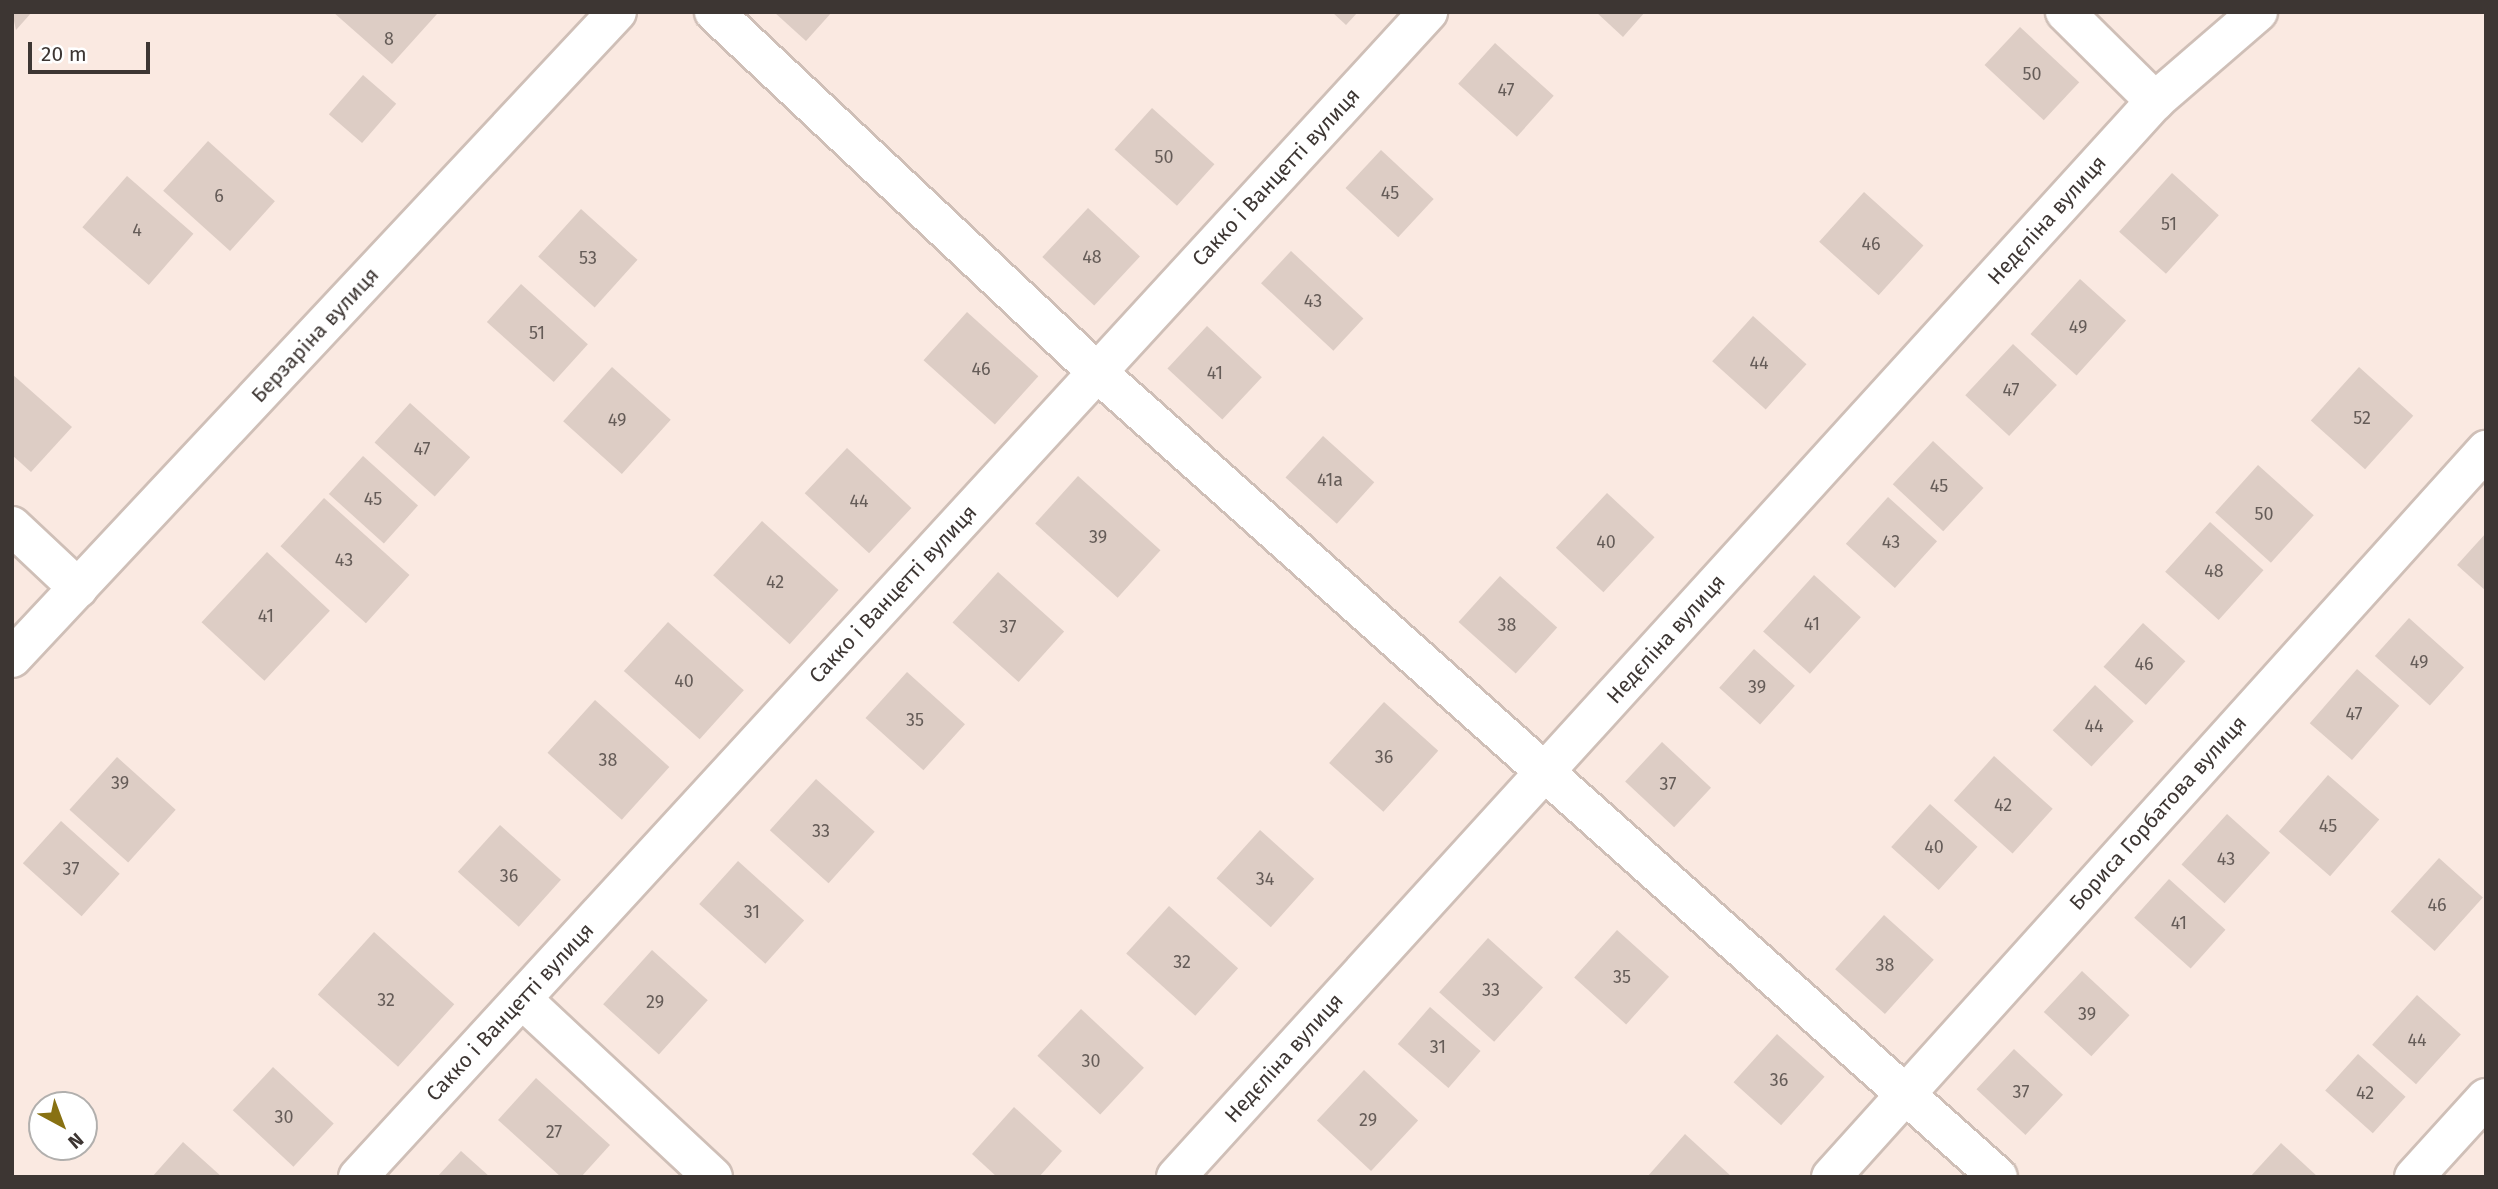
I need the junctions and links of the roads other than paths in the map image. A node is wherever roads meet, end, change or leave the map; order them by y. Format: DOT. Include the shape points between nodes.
graph roads {
  1 [pos="617,12"];
  2 [pos="714,12"];
  3 [pos="1428,12"];
  4 [pos="2064,12"];
  5 [pos="2258,12"];
  6 [pos="2155,101"];
  7 [pos="1097,372"];
  8 [pos="2486,450"];
  9 [pos="12,526"];
  10 [pos="78,588"];
  11 [pos="12,658"];
  12 [pos="1545,772"];
  13 [pos="522,999"];
  14 [pos="1908,1093"];
  15 [pos="2486,1098"];
  16 [pos="358,1177"];
  17 [pos="713,1177"];
  18 [pos="1176,1177"];
  19 [pos="1831,1177"];
  20 [pos="1998,1177"];
  21 [pos="2414,1177"];
  1 -- 10 [label="street, Берзаріна вулиця"];
  2 -- 7 [label="street"];
  3 -- 7 [label="street, Сакко і Ванцетті вулиця"];
  4 -- 6 [label="street"];
  5 -- 6 [label="street, Недєліна вулиця"];
  6 -- 12 [label="street, Недєліна вулиця"];
  7 -- 12 [label="street"];
  7 -- 13 [label="street, Сакко і Ванцетті вулиця"];
  8 -- 14 [label="street, Бориса Горбатова вулиця"];
  9 -- 10 [label="street"];
  10 -- 11 [label="street, Берзаріна вулиця"];
  12 -- 14 [label="street"];
  12 -- 18 [label="street, Недєліна вулиця"];
  13 -- 16 [label="street, Сакко і Ванцетті вулиця"];
  13 -- 17 [label="street"];
  14 -- 19 [label="street, Бориса Горбатова вулиця"];
  14 -- 20 [label="street"];
  15 -- 21 [label="street"];
}
